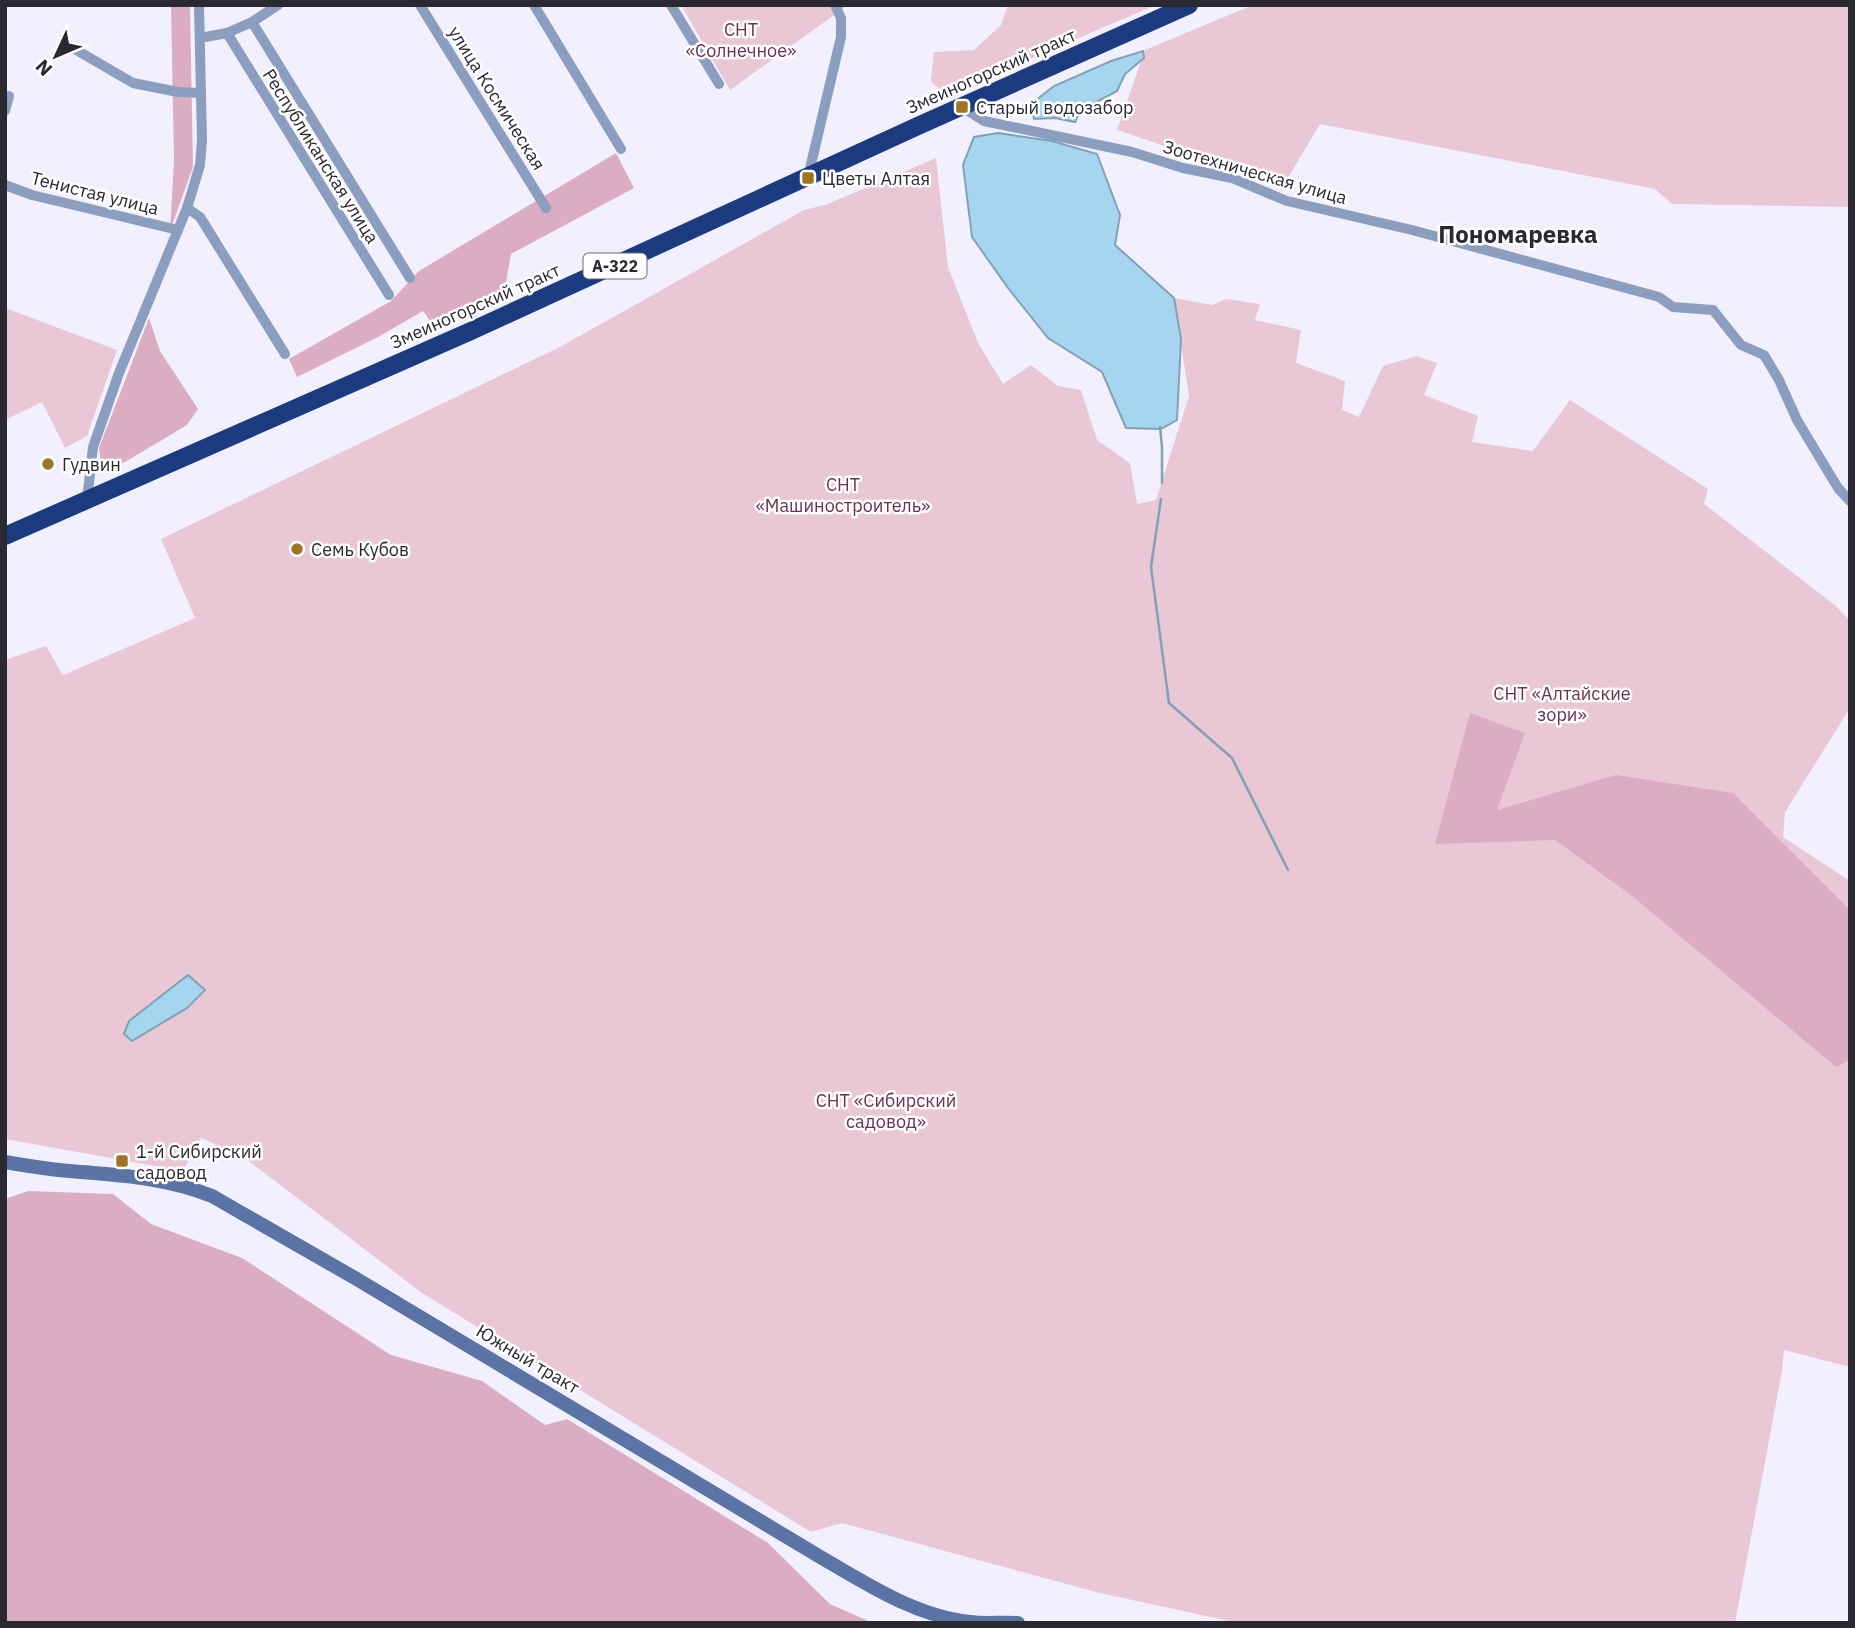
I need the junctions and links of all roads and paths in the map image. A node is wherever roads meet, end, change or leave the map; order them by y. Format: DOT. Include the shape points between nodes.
graph roads {
  1 [pos="199,5"];
  2 [pos="278,5"];
  3 [pos="420,5"];
  4 [pos="534,5"];
  5 [pos="671,5"];
  6 [pos="835,5"];
  7 [pos="1189,5"];
  8 [pos="252,22"];
  9 [pos="227,33"];
  10 [pos="200,38"];
  11 [pos="66,44"];
  12 [pos="719,84"];
  13 [pos="201,93"];
  14 [pos="9,96"];
  15 [pos="962,107"];
  16 [pos="5,111"];
  17 [pos="621,149"];
  18 [pos="808,178"];
  19 [pos="5,186"];
  20 [pos="187,208"];
  21 [pos="546,208"];
  22 [pos="178,230"];
  23 [pos="410,278"];
  24 [pos="389,295"];
  25 [pos="285,354"];
  26 [pos="87,500"];
  27 [pos="1850,501"];
  28 [pos="5,536"];
  29 [pos="5,1162"];
  30 [pos="1018,1623"];
  1 -- 10 [label="street"];
  2 -- 8 [label="street"];
  3 -- 21 [label="street, улица Космическая"];
  4 -- 17 [label="street"];
  5 -- 12 [label="street"];
  6 -- 18 [label="street" via="841,18 841,37"];
  7 -- 15 [label="highway, Змеиногорский тракт / А-322"];
  8 -- 9 [label="street"];
  8 -- 23 [label="street, Республиканская улица"];
  9 -- 10 [label="street"];
  9 -- 24 [label="street, Республиканская улица"];
  10 -- 13 [label="street"];
  11 -- 13 [label="street" via="133,83"];
  13 -- 20 [label="street" via="200,165"];
  14 -- 16 [label="street"];
  15 -- 18 [label="highway, Змеиногорский тракт / А-322"];
  15 -- 27 [label="street, Зоотехническая улица" via="984,121 1232,178 1287,201 1555,267 1659,297 1673,307 1713,310 1741,345 1764,355 1797,420"];
  18 -- 26 [label="highway, Змеиногорский тракт / А-322"];
  19 -- 22 [label="street, Тенистая улица"];
  20 -- 22 [label="street"];
  20 -- 25 [label="street" via="200,217"];
  22 -- 26 [label="street" via="93,447"];
  26 -- 28 [label="highway, Змеиногорский тракт / А-322"];
  29 -- 30 [label="main road, Южный тракт" via="155,1179 212,1196 886,1595 970,1622"];
}
